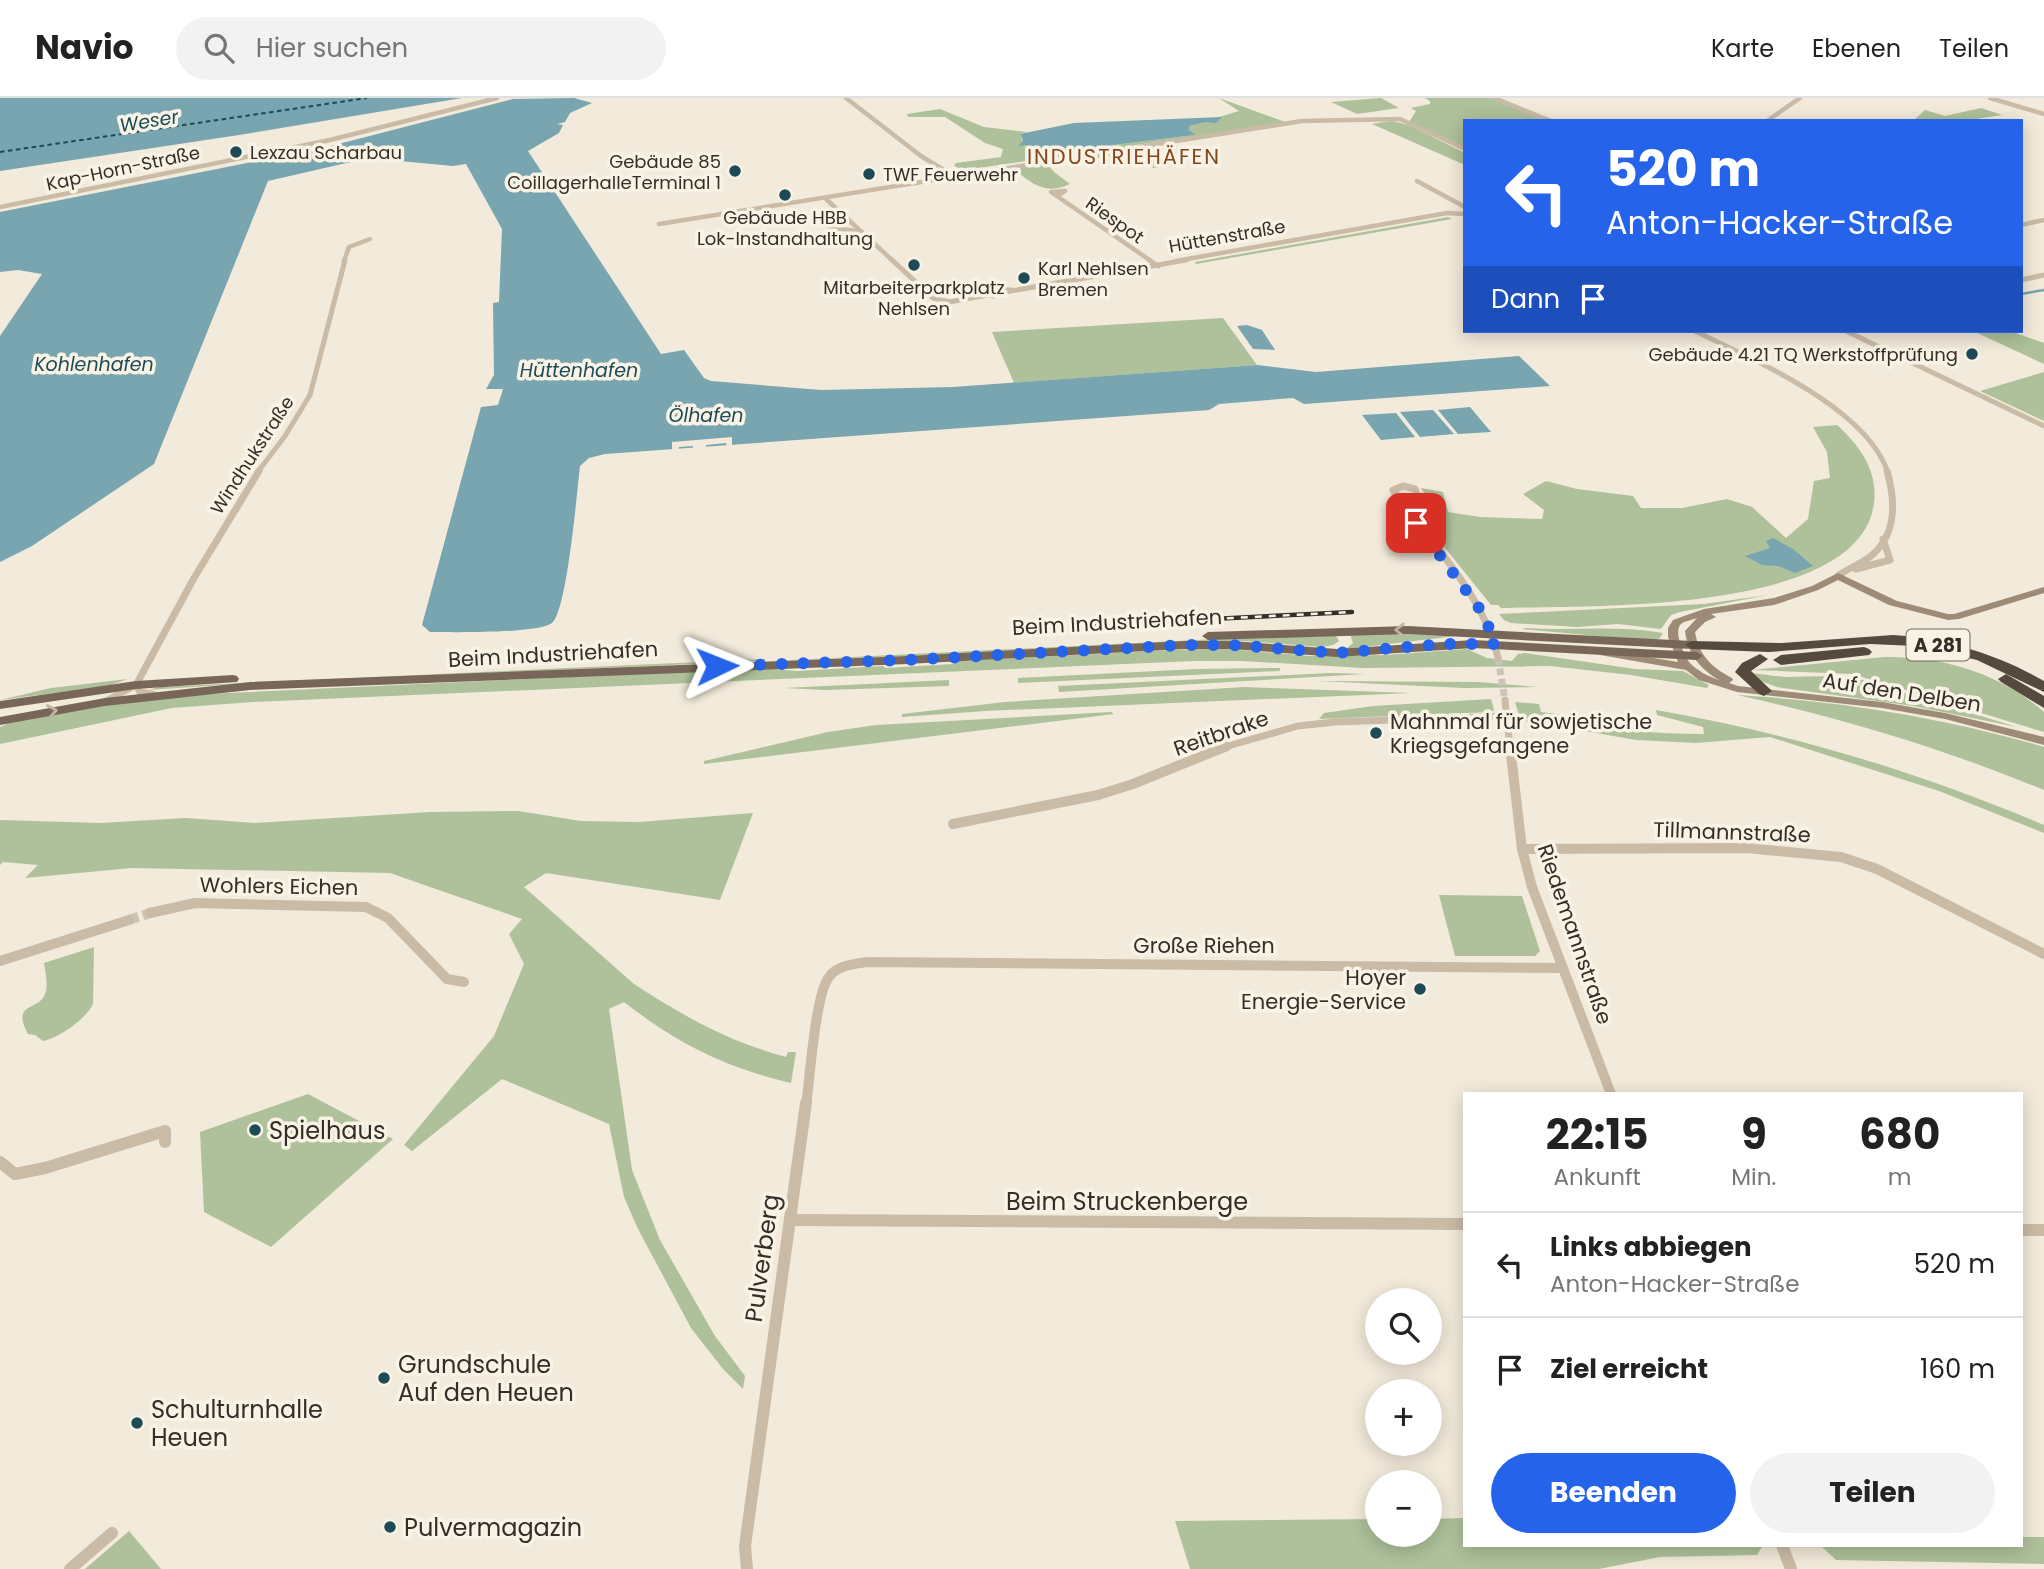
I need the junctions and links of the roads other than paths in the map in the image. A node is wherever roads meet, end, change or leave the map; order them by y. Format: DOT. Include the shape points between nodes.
graph roads {
  1 [pos="497,98"];
  2 [pos="846,98"];
  3 [pos="1494,98"];
  4 [pos="1800,98"];
  5 [pos="1990,98"];
  6 [pos="2044,114"];
  7 [pos="1546,119"];
  8 [pos="1772,119"];
  9 [pos="1463,148"];
  10 [pos="953,175"];
  11 [pos="1417,181"];
  12 [pos="1057,196"];
  13 [pos="826,199"];
  14 [pos="0,207"];
  15 [pos="1463,209"];
  16 [pos="840,211"];
  17 [pos="1463,212"];
  18 [pos="2044,220"];
  19 [pos="659,224"];
  20 [pos="2023,225"];
  21 [pos="862,232"];
  22 [pos="370,239"];
  23 [pos="1158,266"];
  24 [pos="2044,275"];
  25 [pos="2023,279"];
  26 [pos="1699,333"];
  27 [pos="1850,333"];
  28 [pos="2044,426"];
  29 [pos="1402,503"];
  30 [pos="1883,539"];
  31 [pos="1838,576"];
  32 [pos="2044,590"];
  33 [pos="1776,601"];
  34 [pos="1330,631"];
  35 [pos="1494,638"];
  36 [pos="1320,653"];
  37 [pos="1686,654"];
  38 [pos="1498,658"];
  39 [pos="1760,659"];
  40 [pos="136,685"];
  41 [pos="2044,687"];
  42 [pos="1757,691"];
  43 [pos="155,695"];
  44 [pos="1505,701"];
  45 [pos="104,702"];
  46 [pos="2044,703"];
  47 [pos="0,705"];
  48 [pos="1506,716"];
  49 [pos="0,721"];
  50 [pos="2044,741"];
  51 [pos="953,824"];
  52 [pos="1522,849"];
  53 [pos="150,914"];
  54 [pos="129,920"];
  55 [pos="2044,954"];
  56 [pos="0,961"];
  57 [pos="846,965"];
  58 [pos="1562,968"];
  59 [pos="464,982"];
  60 [pos="1610,1092"];
  61 [pos="165,1142"];
  62 [pos="0,1162"];
  63 [pos="790,1220"];
  64 [pos="1463,1224"];
  65 [pos="2023,1230"];
  66 [pos="2044,1230"];
  67 [pos="113,1533"];
  68 [pos="1783,1547"];
  69 [pos="69,1569"];
  70 [pos="747,1569"];
  71 [pos="1791,1569"];
  1 -- 14 [label="street, Kap-Horn-Straße" via="330,140"];
  2 -- 10 [label="street" via="920,156"];
  3 -- 7 [label="street"];
  4 -- 8 [label="street"];
  5 -- 6 [label="street"];
  9 -- 10 [label="street" via="1400,119 1332,120"];
  10 -- 13 [label="street"];
  11 -- 15 [label="street"];
  12 -- 23 [label="street, Riespot"];
  13 -- 16 [label="street, Hüttenstraße"];
  13 -- 19 [label="street"];
  16 -- 21 [label="street, Hüttenstraße"];
  16 -- 21 [label="street" via="820,215 829,227"];
  17 -- 23 [label="street, Hüttenstraße"];
  18 -- 20 [label="street"];
  21 -- 23 [label="street, Hüttenstraße" via="938,300 949,302 993,296 986,289 995,287 1020,291"];
  22 -- 40 [label="street, Windhukstraße" via="347,251 310,395 220,535"];
  24 -- 25 [label="street"];
  26 -- 30 [label="street" via="1822,399 1870,439 1884,460 1894,494 1894,514"];
  27 -- 28 [label="street"];
  29 -- 35 [label="street" via="1482,612"];
  30 -- 31 [label="street" via="1871,556"];
  30 -- 31 [label="street" via="1890,560"];
  31 -- 32 [label="street" via="1893,603 1939,616 1955,617"];
  31 -- 33 [label="street"];
  33 -- 37 [label="street" via="1701,620 1690,631"];
  33 -- 37 [label="street" via="1686,616 1673,628"];
  35 -- 34 [label="main road, Beim Industriehafen, one-way"];
  34 -- 36 [label="main road" via="1347,641"];
  34 -- 40 [label="main road, Beim Industriehafen"];
  35 -- 36 [label="main road, Beim Industriehafen"];
  35 -- 37 [label="main road, Beim Industriehafen"];
  35 -- 37 [label="main road, Beim Industriehafen" via="1597,652"];
  35 -- 38 [label="street"];
  36 -- 43 [label="main road, Beim Industriehafen" via="1185,645 250,686"];
  37 -- 39 [label="highway, A 281"];
  37 -- 41 [label="highway, A 281" via="1870,640 1924,642 1997,663"];
  37 -- 42 [label="street, Auf den Delben" via="1722,686"];
  39 -- 42 [label="highway" via="1743,670"];
  39 -- 46 [label="highway, A 281" via="1881,650 1926,652 1987,670"];
  40 -- 43 [label="street" via="140,692"];
  40 -- 45 [label="street"];
  40 -- 47 [label="main road, Beim Industriehafen"];
  42 -- 50 [label="street, Auf den Delben" via="1932,714"];
  43 -- 45 [label="main road, Beim Industriehafen"];
  44 -- 48 [label="street, Riedemannstraße"];
  49 -- 45 [label="main road, Beim Industriehafen, one-way"];
  48 -- 51 [label="street, Reitbrake" via="1298,726 1213,750 1098,796"];
  48 -- 52 [label="street, Riedemannstraße"];
  52 -- 55 [label="street, Tillmannstraße" via="1746,848 1841,857 1877,869"];
  52 -- 58 [label="street, Riedemannstraße"];
  53 -- 59 [label="street, Wohlers Eichen" via="195,903 366,907 388,919 447,979"];
  54 -- 56 [label="street"];
  57 -- 58 [label="street, Große Riehen"];
  57 -- 63 [label="street, Pulverberg" via="835,969 822,991"];
  58 -- 60 [label="street, Riedemannstraße"];
  61 -- 62 [label="street" via="165,1131 15,1174"];
  63 -- 64 [label="street, Beim Struckenberge"];
  63 -- 70 [label="street, Pulverberg" via="747,1533"];
  65 -- 66 [label="street"];
  67 -- 69 [label="street"];
  68 -- 71 [label="street"];
}
